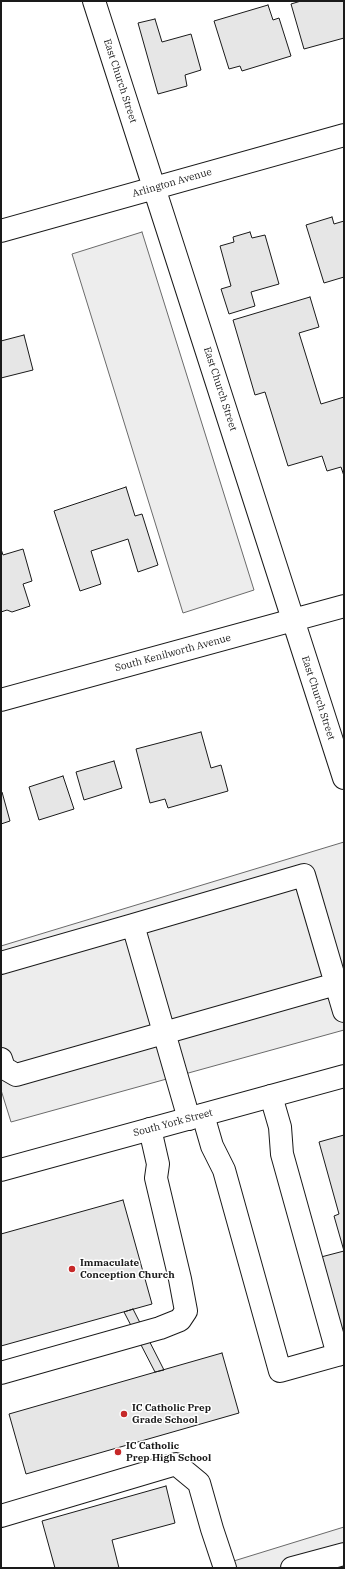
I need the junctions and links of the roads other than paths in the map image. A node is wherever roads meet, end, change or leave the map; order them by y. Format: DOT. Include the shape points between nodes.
graph roads {
  1 [pos="94,1"];
  2 [pos="344,135"];
  3 [pos="155,188"];
  4 [pos="1,231"];
  5 [pos="344,606"];
  6 [pos="293,620"];
  7 [pos="1,700"];
  8 [pos="344,778"];
  9 [pos="133,925"];
  10 [pos="1,963"];
  11 [pos="336,984"];
  12 [pos="344,1011"];
  13 [pos="164,1032"];
  14 [pos="1,1059"];
  15 [pos="344,1076"];
  16 [pos="271,1096"];
  17 [pos="196,1117"];
  18 [pos="150,1129"];
  19 [pos="1,1170"];
  20 [pos="341,1354"];
  21 [pos="1,1373"];
  22 [pos="1,1516"];
  23 [pos="344,1554"];
  24 [pos="225,1568"];
  25 [pos="292,1568"];
  1 -- 3 [label="street, East Church Street"];
  2 -- 3 [label="street, Arlington Avenue"];
  3 -- 4 [label="street, Arlington Avenue"];
  3 -- 6 [label="street, East Church Street"];
  5 -- 6 [label="street, South Kenilworth Avenue"];
  6 -- 7 [label="street, South Kenilworth Avenue"];
  6 -- 8 [label="street, East Church Street"];
  9 -- 10 [label="street"];
  9 -- 11 [label="street" via="304,875"];
  9 -- 13 [label="street"];
  11 -- 12 [label="street"];
  11 -- 13 [label="street"];
  13 -- 14 [label="street" via="16,1075 4,1068"];
  13 -- 17 [label="street"];
  15 -- 16 [label="street, South York Street"];
  16 -- 17 [label="street, South York Street"];
  16 -- 20 [label="street" via="280,1127 282,1154"];
  17 -- 18 [label="street, South York Street"];
  17 -- 20 [label="street" via="224,1170 280,1371"];
  18 -- 19 [label="street, South York Street"];
  18 -- 21 [label="street" via="158,1164 156,1178 186,1312 180,1320 160,1328"];
  22 -- 24 [label="street" via="176,1464 200,1483"];
  23 -- 25 [label="street"];
}
